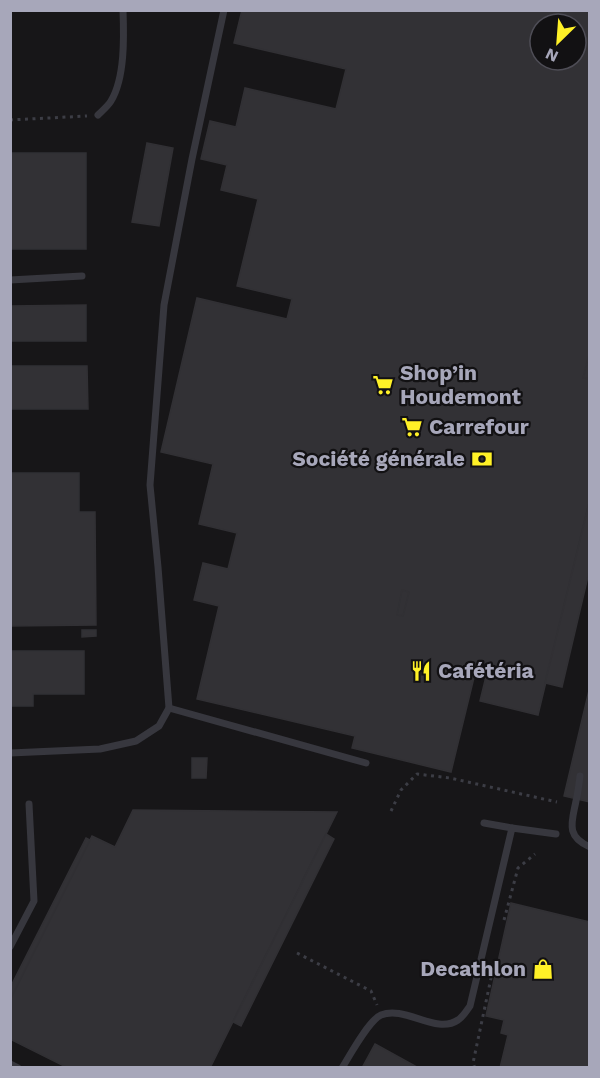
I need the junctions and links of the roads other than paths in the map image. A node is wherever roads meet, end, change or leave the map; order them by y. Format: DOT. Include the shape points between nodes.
graph roads {
  1 [pos="123,10"];
  2 [pos="224,10"];
  3 [pos="98,115"];
  4 [pos="82,276"];
  5 [pos="10,280"];
  6 [pos="169,708"];
  7 [pos="10,753"];
  8 [pos="366,763"];
  9 [pos="580,776"];
  10 [pos="29,804"];
  11 [pos="484,823"];
  12 [pos="512,828"];
  13 [pos="556,834"];
  14 [pos="590,847"];
  15 [pos="10,947"];
  16 [pos="10,1064"];
  17 [pos="18,1068"];
  18 [pos="342,1068"];
  1 -- 3 [label="lane" via="124,52 117,87 112,100"];
  2 -- 6 [label="lane" via="164,305 150,486"];
  4 -- 5 [label="lane"];
  6 -- 7 [label="lane" via="159,726 136,741 100,749"];
  6 -- 8 [label="lane"];
  9 -- 14 [label="lane" via="571,823 580,843"];
  10 -- 15 [label="lane" via="34,901"];
  11 -- 12 [label="lane"];
  12 -- 13 [label="lane"];
  12 -- 18 [label="lane" via="470,1006 459,1020 445,1025 397,1013 380,1015"];
  16 -- 17 [label="lane"];
}
